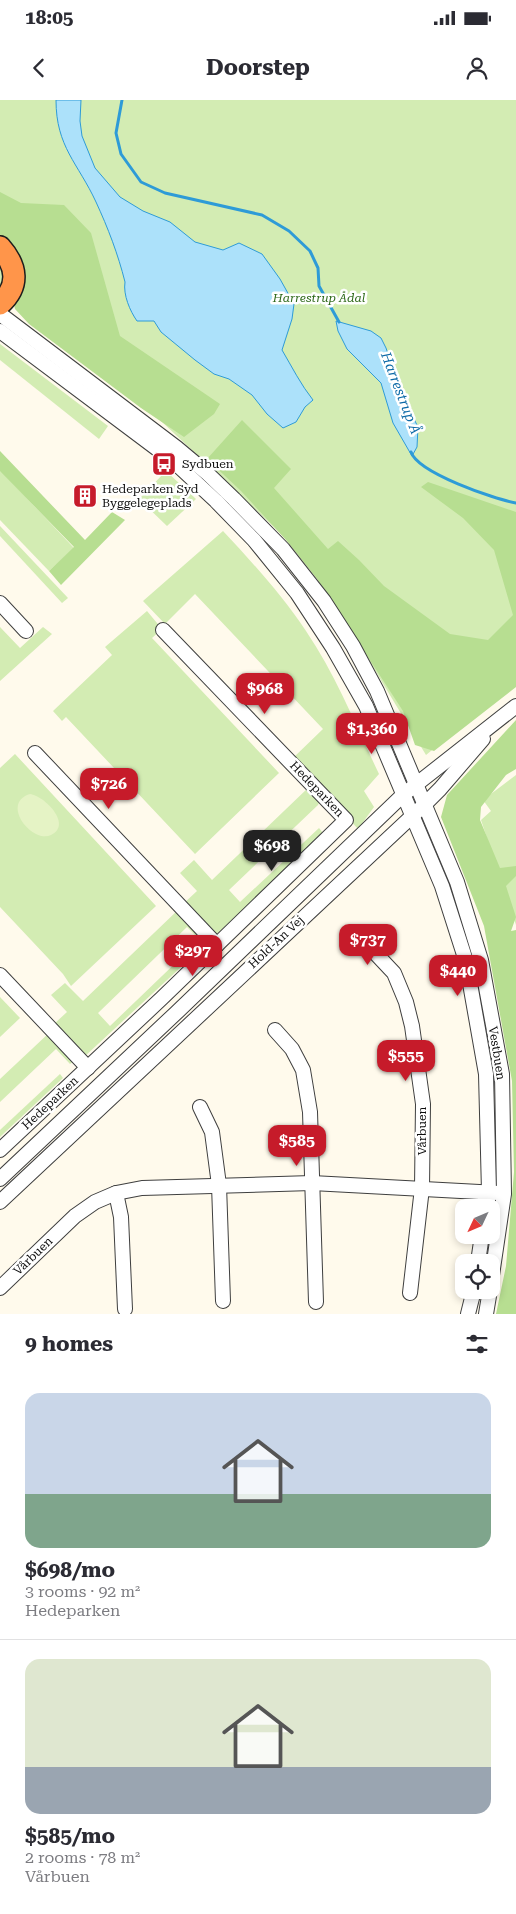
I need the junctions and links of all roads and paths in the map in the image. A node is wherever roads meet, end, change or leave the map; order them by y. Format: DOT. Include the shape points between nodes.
graph roads {
  1 [pos="0,248"];
  2 [pos="0,304"];
  3 [pos="0,314"];
  4 [pos="0,331"];
  5 [pos="0,602"];
  6 [pos="163,630"];
  7 [pos="26,631"];
  8 [pos="516,706"];
  9 [pos="501,718"];
  10 [pos="35,753"];
  11 [pos="415,784"];
  12 [pos="404,794"];
  13 [pos="424,805"];
  14 [pos="412,815"];
  15 [pos="362,939"];
  16 [pos="217,945"];
  17 [pos="0,974"];
  18 [pos="275,1030"];
  19 [pos="88,1068"];
  20 [pos="200,1107"];
  21 [pos="13,1138"];
  22 [pos="0,1150"];
  23 [pos="27,1153"];
  24 [pos="38,1166"];
  25 [pos="0,1179"];
  26 [pos="312,1183"];
  27 [pos="219,1185"];
  28 [pos="422,1188"];
  29 [pos="489,1192"];
  30 [pos="116,1193"];
  31 [pos="504,1194"];
  32 [pos="488,1199"];
  33 [pos="0,1202"];
  34 [pos="495,1254"];
  35 [pos="0,1288"];
  36 [pos="410,1293"];
  37 [pos="472,1299"];
  38 [pos="488,1299"];
  39 [pos="223,1301"];
  40 [pos="316,1302"];
  41 [pos="125,1309"];
  42 [pos="468,1314"];
  43 [pos="486,1314"];
  1 -- 2 [label="highway" via="12,265 14,274 12,291"];
  3 -- 11 [label="street" via="177,448 215,480 283,549 324,601 353,646 377,692"];
  4 -- 12 [label="street" via="172,460 254,540 297,593 333,648 366,706"];
  5 -- 7 [label="street"];
  6 -- 16 [label="street, Hedeparken" via="346,820"];
  8 -- 9 [label="street, Hold-An Vej"];
  9 -- 11 [label="street, Hold-An Vej"];
  9 -- 13 [label="street, Hold-An Vej"];
  10 -- 16 [label="street"];
  11 -- 12 [label="street, Hold-An Vej"];
  11 -- 13 [label="street"];
  12 -- 14 [label="street, Vestbuen"];
  12 -- 23 [label="street, Hold-An Vej"];
  13 -- 14 [label="street, Hold-An Vej"];
  13 -- 31 [label="street, Vestbuen" via="457,882 481,960 502,1074"];
  14 -- 24 [label="street, Hold-An Vej"];
  14 -- 29 [label="street, Vestbuen" via="442,886 466,961 486,1074"];
  15 -- 28 [label="street, Vårbuen" via="394,973 412,1026 423,1104"];
  16 -- 19 [label="street, Hedeparken"];
  17 -- 19 [label="street, Hedeparken"];
  18 -- 26 [label="street" via="292,1049 303,1070 310,1112"];
  19 -- 21 [label="street, Hedeparken"];
  20 -- 27 [label="street" via="212,1132"];
  21 -- 22 [label="street, Hedeparken"];
  21 -- 23 [label="street, Hedeparken"];
  23 -- 24 [label="street, Hedeparken"];
  23 -- 25 [label="street, Hold-An Vej"];
  24 -- 33 [label="street, Hold-An Vej"];
  26 -- 27 [label="street, Vårbuen"];
  26 -- 28 [label="street, Vårbuen"];
  26 -- 40 [label="street"];
  27 -- 30 [label="street, Vårbuen" via="142,1188"];
  27 -- 39 [label="street"];
  28 -- 29 [label="street, Vårbuen"];
  28 -- 36 [label="street, Vårbuen"];
  29 -- 31 [label="street, Vårbuen"];
  29 -- 32 [label="street, Vestbuen"];
  30 -- 35 [label="street, Vårbuen" via="75,1216"];
  30 -- 41 [label="street"];
  31 -- 34 [label="street, Vestbuen"];
  37 -- 42 [label="street"];
  38 -- 43 [label="street"];
}
